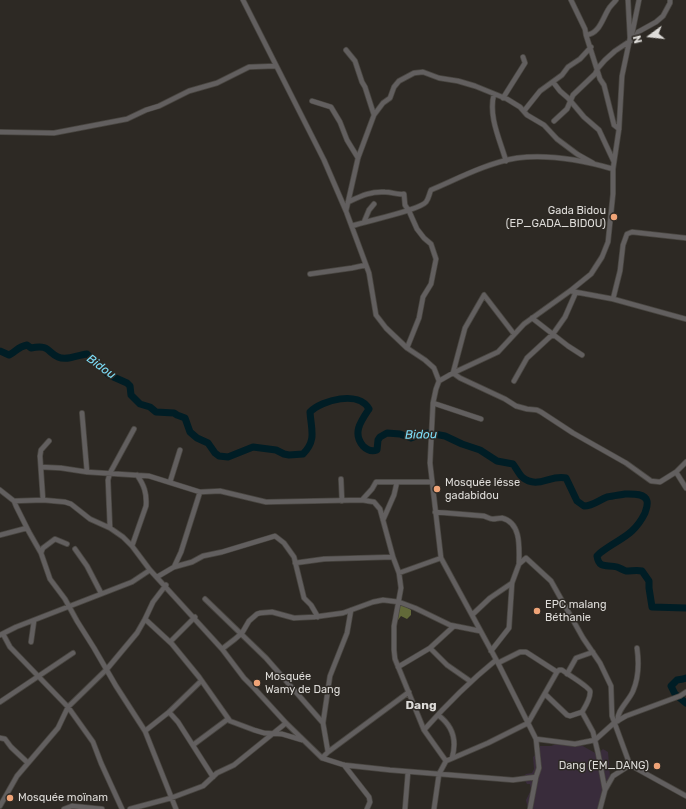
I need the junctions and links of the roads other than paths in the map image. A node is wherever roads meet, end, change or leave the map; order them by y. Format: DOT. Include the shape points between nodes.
graph roads {
  1 [pos="243,0"];
  2 [pos="571,0"];
  3 [pos="616,0"];
  4 [pos="628,0"];
  5 [pos="639,0"];
  6 [pos="670,0"];
  7 [pos="586,35"];
  8 [pos="630,41"];
  9 [pos="591,47"];
  10 [pos="346,50"];
  11 [pos="523,57"];
  12 [pos="275,66"];
  13 [pos="598,68"];
  14 [pos="553,82"];
  15 [pos="494,94"];
  16 [pos="503,98"];
  17 [pos="312,100"];
  18 [pos="571,102"];
  19 [pos="524,111"];
  20 [pos="374,115"];
  21 [pos="554,121"];
  22 [pos="619,129"];
  23 [pos="0,132"];
  24 [pos="358,158"];
  25 [pos="506,161"];
  26 [pos="614,162"];
  27 [pos="596,164"];
  28 [pos="613,169"];
  29 [pos="348,202"];
  30 [pos="374,204"];
  31 [pos="346,211"];
  32 [pos="410,211"];
  33 [pos="364,222"];
  34 [pos="352,226"];
  35 [pos="686,238"];
  36 [pos="366,265"];
  37 [pos="310,274"];
  38 [pos="570,291"];
  39 [pos="576,292"];
  40 [pos="612,299"];
  41 [pos="532,318"];
  42 [pos="686,319"];
  43 [pos="514,334"];
  44 [pos="553,334"];
  45 [pos="407,348"];
  46 [pos="582,355"];
  47 [pos="453,373"];
  48 [pos="439,381"];
  49 [pos="514,381"];
  50 [pos="433,403"];
  51 [pos="82,413"];
  52 [pos="481,419"];
  53 [pos="134,430"];
  54 [pos="49,441"];
  55 [pos="180,450"];
  56 [pos="686,462"];
  57 [pos="41,467"];
  58 [pos="87,472"];
  59 [pos="676,472"];
  60 [pos="110,473"];
  61 [pos="137,475"];
  62 [pos="341,479"];
  63 [pos="170,482"];
  64 [pos="397,482"];
  65 [pos="432,482"];
  66 [pos="686,488"];
  67 [pos="0,491"];
  68 [pos="200,492"];
  69 [pos="43,500"];
  70 [pos="362,500"];
  71 [pos="14,501"];
  72 [pos="342,501"];
  73 [pos="435,512"];
  74 [pos="383,520"];
  75 [pos="27,528"];
  76 [pos="110,528"];
  77 [pos="0,535"];
  78 [pos="67,544"];
  79 [pos="132,546"];
  80 [pos="75,549"];
  81 [pos="41,552"];
  82 [pos="393,557"];
  83 [pos="441,558"];
  84 [pos="295,563"];
  85 [pos="519,564"];
  86 [pos="174,567"];
  87 [pos="150,570"];
  88 [pos="399,574"];
  89 [pos="157,577"];
  90 [pos="512,583"];
  91 [pos="166,585"];
  92 [pos="101,593"];
  93 [pos="205,599"];
  94 [pos="399,602"];
  95 [pos="70,606"];
  96 [pos="351,610"];
  97 [pos="472,615"];
  98 [pos="195,617"];
  99 [pos="318,617"];
  100 [pos="146,619"];
  101 [pos="34,621"];
  102 [pos="454,626"];
  103 [pos="480,631"];
  104 [pos="242,633"];
  105 [pos="2,635"];
  106 [pos="31,642"];
  107 [pos="170,642"];
  108 [pos="430,648"];
  109 [pos="637,648"];
  110 [pos="222,649"];
  111 [pos="492,651"];
  112 [pos="73,652"];
  113 [pos="593,652"];
  114 [pos="497,661"];
  115 [pos="398,667"];
  116 [pos="107,669"];
  117 [pos="557,672"];
  118 [pos="568,674"];
  119 [pos="38,677"];
  120 [pos="201,681"];
  121 [pos="470,681"];
  122 [pos="409,692"];
  123 [pos="686,692"];
  124 [pos="545,694"];
  125 [pos="0,702"];
  126 [pos="68,707"];
  127 [pos="169,712"];
  128 [pos="582,712"];
  129 [pos="438,715"];
  130 [pos="228,719"];
  131 [pos="528,722"];
  132 [pos="616,722"];
  133 [pos="286,723"];
  134 [pos="323,723"];
  135 [pos="424,730"];
  136 [pos="145,731"];
  137 [pos="273,734"];
  138 [pos="0,738"];
  139 [pos="536,739"];
  140 [pos="304,740"];
  141 [pos="595,740"];
  142 [pos="193,745"];
  143 [pos="328,752"];
  144 [pos="322,758"];
  145 [pos="452,758"];
  146 [pos="446,761"];
  147 [pos="28,763"];
  148 [pos="344,765"];
  149 [pos="630,765"];
  150 [pos="408,772"];
  151 [pos="439,774"];
  152 [pos="212,777"];
  153 [pos="536,777"];
  154 [pos="605,790"];
  155 [pos="686,796"];
  156 [pos="171,798"];
  157 [pos="2,799"];
  158 [pos="0,806"];
  159 [pos="64,809"];
  160 [pos="102,809"];
  161 [pos="122,809"];
  162 [pos="130,809"];
  163 [pos="176,809"];
  164 [pos="367,809"];
  165 [pos="404,809"];
  166 [pos="434,809"];
  167 [pos="530,809"];
  168 [pos="600,809"];
  1 -- 12 [label="street"];
  2 -- 7 [label="street"];
  3 -- 7 [label="street" via="599,27 592,35"];
  4 -- 8 [label="street"];
  5 -- 8 [label="street"];
  6 -- 8 [label="street" via="663,16 638,32 634,40"];
  7 -- 9 [label="street"];
  8 -- 13 [label="street" via="615,51"];
  8 -- 22 [label="street" via="622,80"];
  9 -- 13 [label="street"];
  9 -- 14 [label="street"];
  10 -- 20 [label="street" via="355,62"];
  11 -- 16 [label="street" via="525,63"];
  12 -- 23 [label="street" via="249,67 127,119 54,133"];
  12 -- 31 [label="street" via="324,160"];
  13 -- 18 [label="street" via="573,95"];
  13 -- 22 [label="street" via="614,125"];
  14 -- 18 [label="street"];
  14 -- 19 [label="street" via="540,91"];
  15 -- 16 [label="street"];
  15 -- 20 [label="street" via="465,83 423,72 414,73 399,81 390,98"];
  15 -- 25 [label="street" via="493,114"];
  16 -- 19 [label="street"];
  17 -- 24 [label="street" via="331,107"];
  18 -- 21 [label="street"];
  18 -- 26 [label="street" via="599,130"];
  19 -- 27 [label="street" via="576,154"];
  20 -- 24 [label="street"];
  22 -- 26 [label="street"];
  24 -- 29 [label="street"];
  25 -- 27 [label="street" via="552,157"];
  25 -- 32 [label="street" via="470,172 431,190 427,201"];
  26 -- 28 [label="street"];
  27 -- 28 [label="street"];
  28 -- 38 [label="street" via="612,209 606,249 591,274"];
  29 -- 31 [label="street"];
  29 -- 32 [label="street" via="370,193 403,194 405,205"];
  30 -- 33 [label="street"];
  31 -- 34 [label="street"];
  32 -- 33 [label="street"];
  32 -- 45 [label="street" via="418,232 431,244 436,259 431,284 423,297 419,318"];
  33 -- 34 [label="street"];
  34 -- 36 [label="street"];
  35 -- 40 [label="street" via="632,232 627,234"];
  36 -- 37 [label="street"];
  36 -- 45 [label="street" via="376,315"];
  38 -- 39 [label="street"];
  38 -- 41 [label="street"];
  39 -- 40 [label="street"];
  39 -- 44 [label="street" via="565,317"];
  40 -- 42 [label="street"];
  41 -- 43 [label="street"];
  41 -- 44 [label="street"];
  43 -- 47 [label="street" via="498,352"];
  43 -- 47 [label="street" via="484,295 465,328"];
  44 -- 46 [label="street"];
  44 -- 49 [label="street" via="527,359"];
  45 -- 48 [label="street" via="434,368"];
  47 -- 48 [label="street"];
  47 -- 59 [label="street" via="516,406 541,412 651,481 660,482"];
  48 -- 50 [label="street"];
  50 -- 52 [label="street"];
  50 -- 65 [label="street" via="430,463"];
  51 -- 58 [label="street"];
  53 -- 60 [label="street"];
  54 -- 57 [label="street" via="41,450"];
  55 -- 63 [label="street"];
  56 -- 59 [label="street"];
  57 -- 58 [label="street"];
  57 -- 69 [label="street"];
  58 -- 60 [label="street"];
  59 -- 66 [label="street"];
  60 -- 61 [label="street"];
  60 -- 76 [label="street"];
  61 -- 63 [label="street"];
  61 -- 79 [label="street" via="144,485 147,500"];
  62 -- 72 [label="street"];
  63 -- 68 [label="street"];
  64 -- 65 [label="street"];
  64 -- 70 [label="street" via="376,482"];
  64 -- 74 [label="street"];
  65 -- 73 [label="street"];
  67 -- 71 [label="street"];
  68 -- 72 [label="street" via="220,490 266,502"];
  68 -- 86 [label="street"];
  69 -- 71 [label="street"];
  69 -- 76 [label="street" via="71,504 90,519"];
  70 -- 72 [label="street"];
  70 -- 74 [label="street" via="376,503"];
  71 -- 75 [label="street"];
  73 -- 83 [label="street"];
  73 -- 85 [label="street" via="506,520 517,531"];
  74 -- 82 [label="street"];
  75 -- 77 [label="street"];
  75 -- 81 [label="street"];
  76 -- 79 [label="street"];
  78 -- 81 [label="street" via="55,539"];
  79 -- 87 [label="street"];
  80 -- 92 [label="street"];
  81 -- 95 [label="street" via="50,579"];
  82 -- 84 [label="street" via="324,559"];
  82 -- 88 [label="street"];
  83 -- 88 [label="street"];
  83 -- 97 [label="street"];
  84 -- 86 [label="street" via="290,550 275,536"];
  84 -- 99 [label="street" via="304,598"];
  85 -- 90 [label="street"];
  85 -- 113 [label="street" via="526,558 550,579"];
  86 -- 89 [label="street"];
  87 -- 89 [label="street"];
  87 -- 92 [label="street" via="132,582"];
  88 -- 94 [label="street"];
  89 -- 91 [label="street"];
  90 -- 97 [label="street" via="490,598"];
  90 -- 111 [label="street" via="509,628"];
  91 -- 98 [label="street"];
  91 -- 100 [label="street" via="153,602"];
  92 -- 95 [label="street"];
  93 -- 104 [label="street"];
  94 -- 96 [label="street" via="383,600"];
  94 -- 102 [label="street"];
  94 -- 115 [label="street" via="393,638"];
  95 -- 101 [label="street"];
  95 -- 116 [label="street"];
  96 -- 99 [label="street"];
  96 -- 134 [label="street" via="347,633 330,676"];
  97 -- 103 [label="street"];
  98 -- 107 [label="street"];
  98 -- 110 [label="street"];
  99 -- 104 [label="street" via="294,618 272,612 260,613 249,621"];
  100 -- 107 [label="street"];
  100 -- 116 [label="street"];
  101 -- 105 [label="street"];
  101 -- 106 [label="street"];
  102 -- 103 [label="street"];
  102 -- 108 [label="street"];
  103 -- 111 [label="street"];
  104 -- 110 [label="street"];
  104 -- 134 [label="street"];
  105 -- 119 [label="street"];
  107 -- 120 [label="street"];
  108 -- 115 [label="street"];
  108 -- 121 [label="street"];
  109 -- 132 [label="street" via="639,663 636,683 629,699 617,715"];
  110 -- 133 [label="street" via="244,678"];
  111 -- 114 [label="street"];
  112 -- 119 [label="street"];
  113 -- 118 [label="street" via="576,658"];
  113 -- 132 [label="street" via="611,686 611,712"];
  114 -- 117 [label="street" via="526,652"];
  114 -- 121 [label="street"];
  114 -- 131 [label="street"];
  115 -- 122 [label="street"];
  116 -- 126 [label="street"];
  116 -- 136 [label="street"];
  117 -- 118 [label="street" via="562,670"];
  117 -- 124 [label="street"];
  118 -- 128 [label="street" via="590,691"];
  119 -- 125 [label="street"];
  119 -- 126 [label="street"];
  120 -- 127 [label="street"];
  120 -- 130 [label="street"];
  121 -- 129 [label="street"];
  122 -- 135 [label="street"];
  122 -- 143 [label="street"];
  123 -- 132 [label="street"];
  124 -- 128 [label="street" via="567,716"];
  124 -- 131 [label="street"];
  126 -- 147 [label="street" via="58,728"];
  126 -- 161 [label="street" via="93,742"];
  127 -- 136 [label="street"];
  127 -- 142 [label="street"];
  128 -- 141 [label="street"];
  129 -- 135 [label="street"];
  129 -- 145 [label="street" via="448,723 454,736"];
  130 -- 137 [label="street" via="242,727"];
  130 -- 142 [label="street"];
  131 -- 139 [label="street"];
  131 -- 145 [label="street"];
  132 -- 141 [label="street"];
  132 -- 149 [label="street"];
  133 -- 137 [label="street"];
  133 -- 140 [label="street"];
  134 -- 143 [label="street"];
  135 -- 146 [label="street"];
  136 -- 156 [label="street"];
  137 -- 140 [label="street"];
  137 -- 152 [label="street" via="234,765"];
  138 -- 147 [label="street" via="5,739 10,748"];
  139 -- 141 [label="street" via="576,744"];
  139 -- 153 [label="street" via="539,764"];
  140 -- 144 [label="street"];
  141 -- 154 [label="street"];
  142 -- 152 [label="street"];
  143 -- 144 [label="street"];
  144 -- 148 [label="street"];
  145 -- 146 [label="street"];
  146 -- 151 [label="street"];
  147 -- 157 [label="street"];
  148 -- 150 [label="street"];
  148 -- 164 [label="street" via="369,797"];
  149 -- 154 [label="street" via="613,776"];
  149 -- 155 [label="street"];
  150 -- 151 [label="street"];
  150 -- 165 [label="street"];
  151 -- 153 [label="street" via="513,780"];
  151 -- 166 [label="street"];
  152 -- 156 [label="street" via="203,786"];
  153 -- 167 [label="street"];
  154 -- 168 [label="street"];
  156 -- 162 [label="street"];
  156 -- 163 [label="street"];
  157 -- 158 [label="street"];
  159 -- 160 [label="street" via="72,806"];
}
